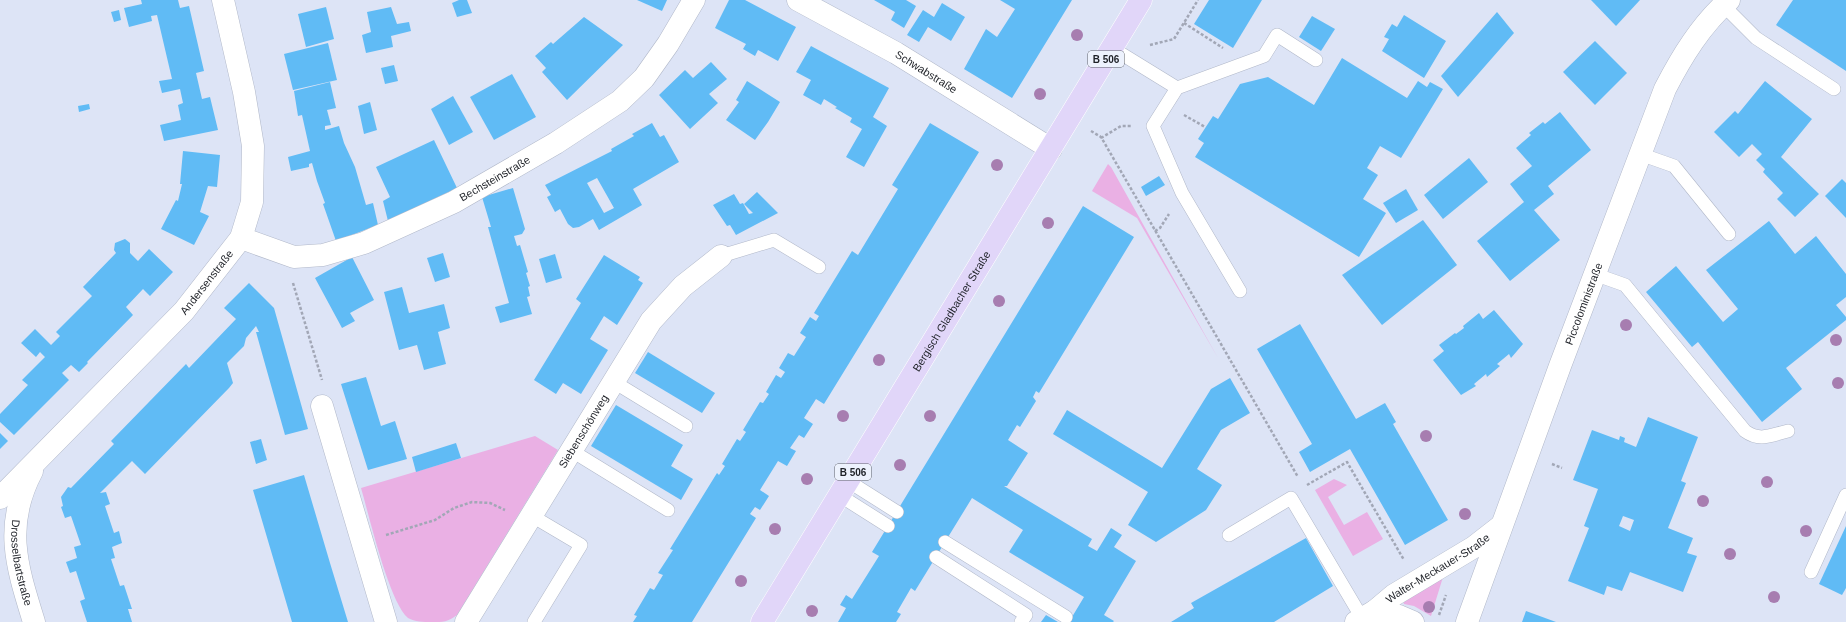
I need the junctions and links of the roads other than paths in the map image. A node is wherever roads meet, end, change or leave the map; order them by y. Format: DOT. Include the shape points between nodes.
graph roads {
  1 [pos="223,0"];
  2 [pos="694,0"];
  3 [pos="798,0"];
  4 [pos="1142,0"];
  5 [pos="1726,3"];
  6 [pos="1112,48"];
  7 [pos="1316,60"];
  8 [pos="1177,88"];
  9 [pos="1834,89"];
  10 [pos="1051,149"];
  11 [pos="1640,154"];
  12 [pos="1729,234"];
  13 [pos="241,238"];
  14 [pos="721,256"];
  15 [pos="819,267"];
  16 [pos="1594,274"];
  17 [pos="1240,291"];
  18 [pos="614,382"];
  19 [pos="322,406"];
  20 [pos="686,426"];
  21 [pos="1788,431"];
  22 [pos="572,451"];
  23 [pos="39,459"];
  24 [pos="844,488"];
  25 [pos="1846,495"];
  26 [pos="0,498"];
  27 [pos="668,510"];
  28 [pos="897,512"];
  29 [pos="530,520"];
  30 [pos="888,526"];
  31 [pos="1501,526"];
  32 [pos="1229,535"];
  33 [pos="7,542"];
  34 [pos="945,542"];
  35 [pos="936,557"];
  36 [pos="1811,572"];
  37 [pos="1066,617"];
  38 [pos="1364,617"];
  39 [pos="34,622"];
  40 [pos="386,622"];
  41 [pos="466,622"];
  42 [pos="534,622"];
  43 [pos="762,622"];
  44 [pos="1021,622"];
  45 [pos="1413,622"];
  46 [pos="1467,622"];
  1 -- 13 [label="street, Andersenstraße" via="244,92 253,146 252,202"];
  2 -- 13 [label="street, Bechsteinstraße" via="644,78 620,101 556,143 454,202 364,243 323,255 294,257"];
  3 -- 10 [label="street, Schwabstraße" via="890,50"];
  4 -- 6 [label="main road, Bergisch Gladbacher Straße / B 506"];
  5 -- 9 [label="lane" via="1756,38"];
  5 -- 11 [label="street, Piccoloministraße" via="1700,31 1679,62 1665,89"];
  6 -- 8 [label="lane"];
  6 -- 10 [label="main road, Bergisch Gladbacher Straße / B 506"];
  7 -- 8 [label="lane" via="1277,35 1264,56"];
  8 -- 17 [label="lane" via="1153,126 1182,193"];
  10 -- 24 [label="main road, Bergisch Gladbacher Straße / B 506"];
  11 -- 12 [label="lane" via="1674,166"];
  11 -- 16 [label="street, Piccoloministraße"];
  13 -- 23 [label="street, Andersenstraße" via="184,311"];
  14 -- 15 [label="lane" via="774,240"];
  14 -- 18 [label="street, Siebenschönweg" via="683,286 651,321"];
  16 -- 21 [label="lane" via="1625,285 1753,437 1760,438"];
  16 -- 31 [label="street, Piccoloministraße"];
  18 -- 20 [label="lane"];
  18 -- 22 [label="street, Siebenschönweg"];
  19 -- 40 [label="street"];
  22 -- 27 [label="lane"];
  22 -- 29 [label="street, Siebenschönweg"];
  23 -- 26 [label="street, Andersenstraße"];
  23 -- 33 [label="street, Drosselbartstraße" via="24,486"];
  24 -- 28 [label="lane"];
  24 -- 30 [label="lane"];
  24 -- 43 [label="main road, Bergisch Gladbacher Straße / B 506"];
  25 -- 36 [label="lane"];
  29 -- 41 [label="street, Siebenschönweg"];
  29 -- 42 [label="lane" via="581,545"];
  31 -- 38 [label="street, Walter-Meckauer-Straße" via="1474,547 1394,595"];
  31 -- 46 [label="street, Piccoloministraße"];
  32 -- 38 [label="lane" via="1292,498"];
  33 -- 39 [label="street, Drosselbartstraße"];
  34 -- 37 [label="lane"];
  35 -- 44 [label="lane" via="1026,615"];
  38 -- 45 [label="street, Walter-Meckauer-Straße" via="1399,616"];
}
